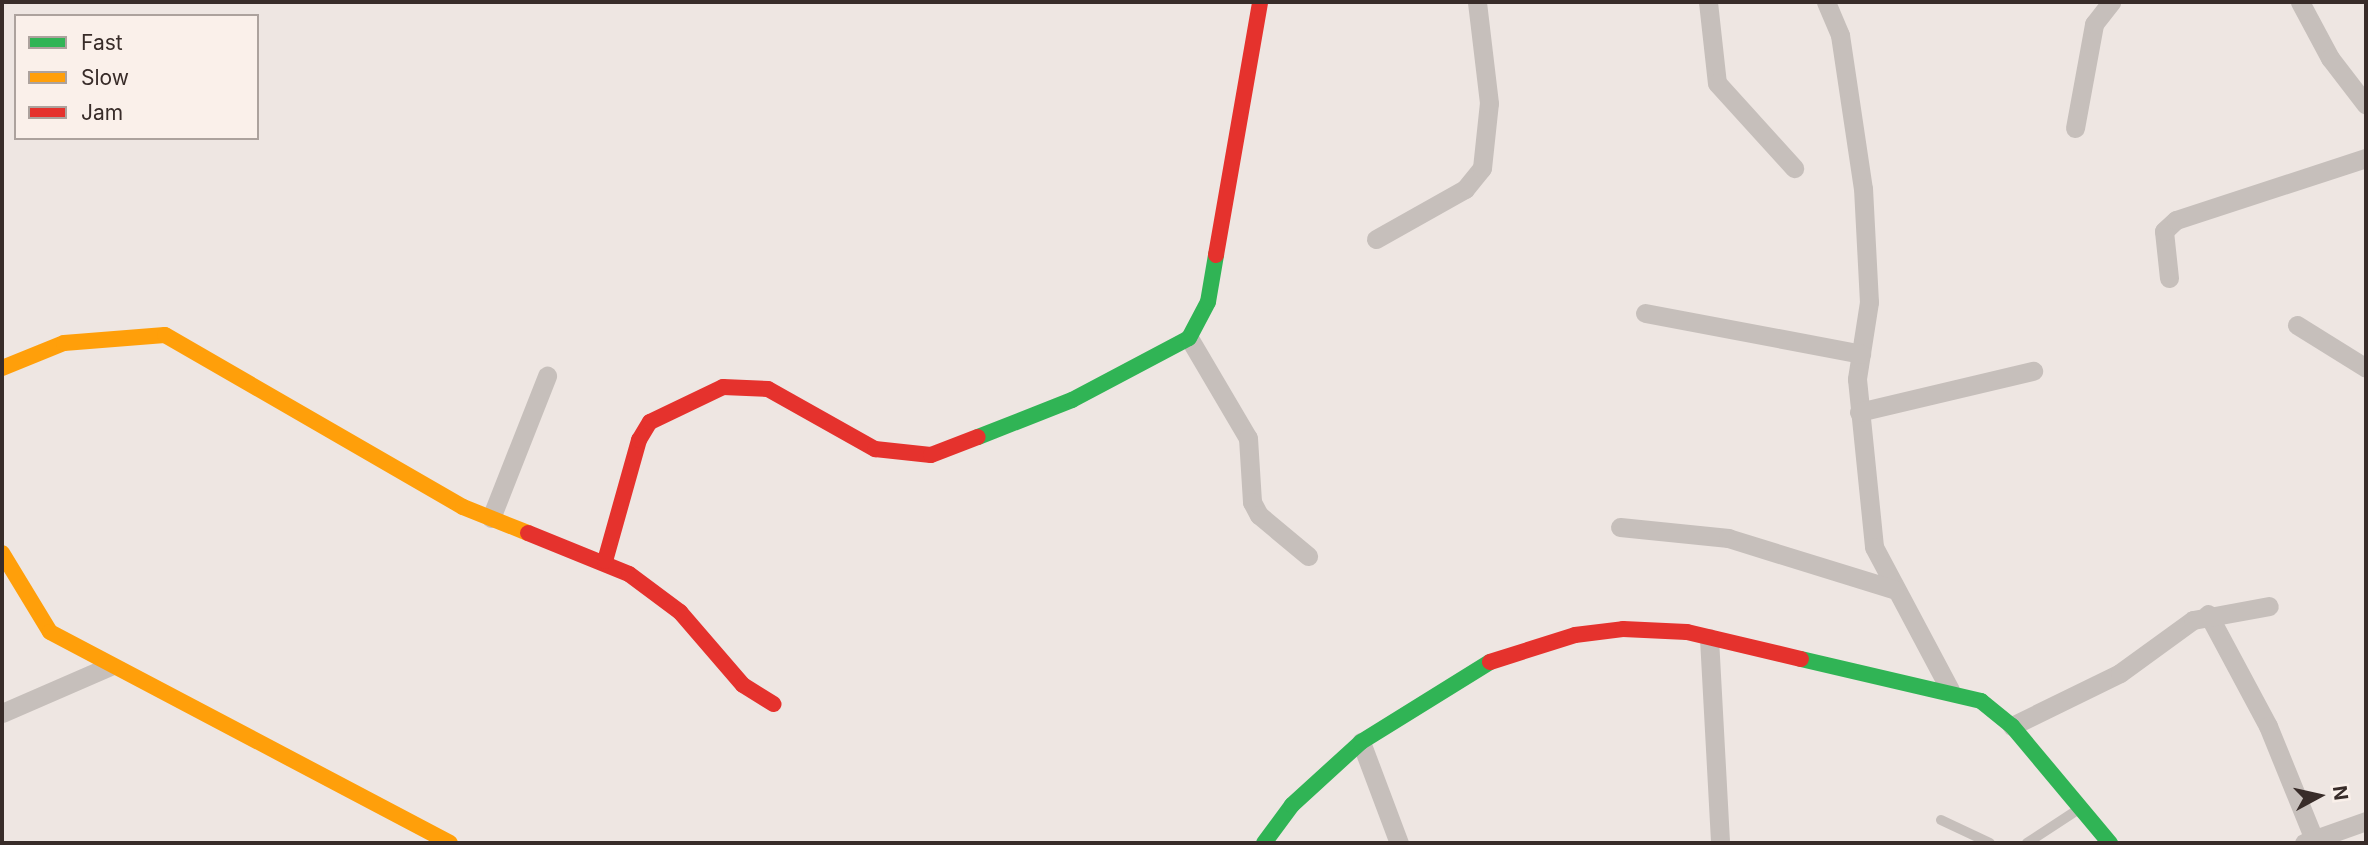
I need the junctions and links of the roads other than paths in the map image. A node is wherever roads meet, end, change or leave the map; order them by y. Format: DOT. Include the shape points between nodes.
graph roads {
  1 [pos="1259,2"];
  2 [pos="1477,2"];
  3 [pos="1708,2"];
  4 [pos="1826,2"];
  5 [pos="2111,2"];
  6 [pos="2300,2"];
  7 [pos="2366,105"];
  8 [pos="2075,128"];
  9 [pos="2366,158"];
  10 [pos="1794,168"];
  11 [pos="1376,239"];
  12 [pos="2169,278"];
  13 [pos="1645,313"];
  14 [pos="2297,325"];
  15 [pos="1189,338"];
  16 [pos="1861,354"];
  17 [pos="2,368"];
  18 [pos="2366,368"];
  19 [pos="2033,371"];
  20 [pos="547,376"];
  21 [pos="1859,412"];
  22 [pos="491,518"];
  23 [pos="1620,527"];
  24 [pos="2,553"];
  25 [pos="1308,556"];
  26 [pos="605,561"];
  27 [pos="1893,589"];
  28 [pos="2269,606"];
  29 [pos="2208,614"];
  30 [pos="1709,638"];
  31 [pos="110,666"];
  32 [pos="1951,690"];
  33 [pos="774,704"];
  34 [pos="2,713"];
  35 [pos="2012,726"];
  36 [pos="1361,741"];
  37 [pos="2081,808"];
  38 [pos="1941,820"];
  39 [pos="2366,821"];
  40 [pos="2308,840"];
  41 [pos="450,843"];
  42 [pos="1264,843"];
  43 [pos="1399,843"];
  44 [pos="1720,843"];
  45 [pos="1990,843"];
  46 [pos="2027,843"];
  47 [pos="2109,843"];
  1 -- 15 [label="street" via="1209,302"];
  2 -- 11 [label="street" via="1489,103 1482,168 1465,189"];
  3 -- 10 [label="street" via="1717,83"];
  4 -- 16 [label="street" via="1840,36 1863,188 1869,302"];
  5 -- 8 [label="street" via="2094,24"];
  6 -- 7 [label="street" via="2330,58"];
  9 -- 12 [label="street" via="2176,220 2164,230"];
  13 -- 16 [label="street"];
  14 -- 18 [label="street"];
  15 -- 25 [label="street" via="1248,438 1259,515"];
  15 -- 26 [label="street" via="1072,400 931,455 875,449 768,389 723,387 650,422"];
  16 -- 21 [label="street"];
  17 -- 22 [label="street" via="64,343 145,332 166,335"];
  19 -- 21 [label="street"];
  20 -- 22 [label="street"];
  21 -- 27 [label="street" via="1874,547"];
  22 -- 26 [label="street"];
  23 -- 27 [label="street" via="1728,538"];
  24 -- 31 [label="street" via="50,632"];
  26 -- 33 [label="street" via="680,612 743,685"];
  27 -- 32 [label="street"];
  28 -- 29 [label="street"];
  29 -- 35 [label="street" via="2120,673"];
  29 -- 40 [label="street" via="2268,726"];
  30 -- 32 [label="street"];
  30 -- 36 [label="street" via="1623,629 1575,635 1498,657"];
  30 -- 44 [label="street"];
  31 -- 34 [label="street"];
  31 -- 41 [label="street"];
  32 -- 35 [label="street" via="1981,701"];
  35 -- 37 [label="street"];
  36 -- 42 [label="street" via="1292,806"];
  36 -- 43 [label="street"];
  37 -- 46 [label="lane"];
  37 -- 47 [label="street"];
  38 -- 45 [label="lane"];
  39 -- 40 [label="street"];
}
